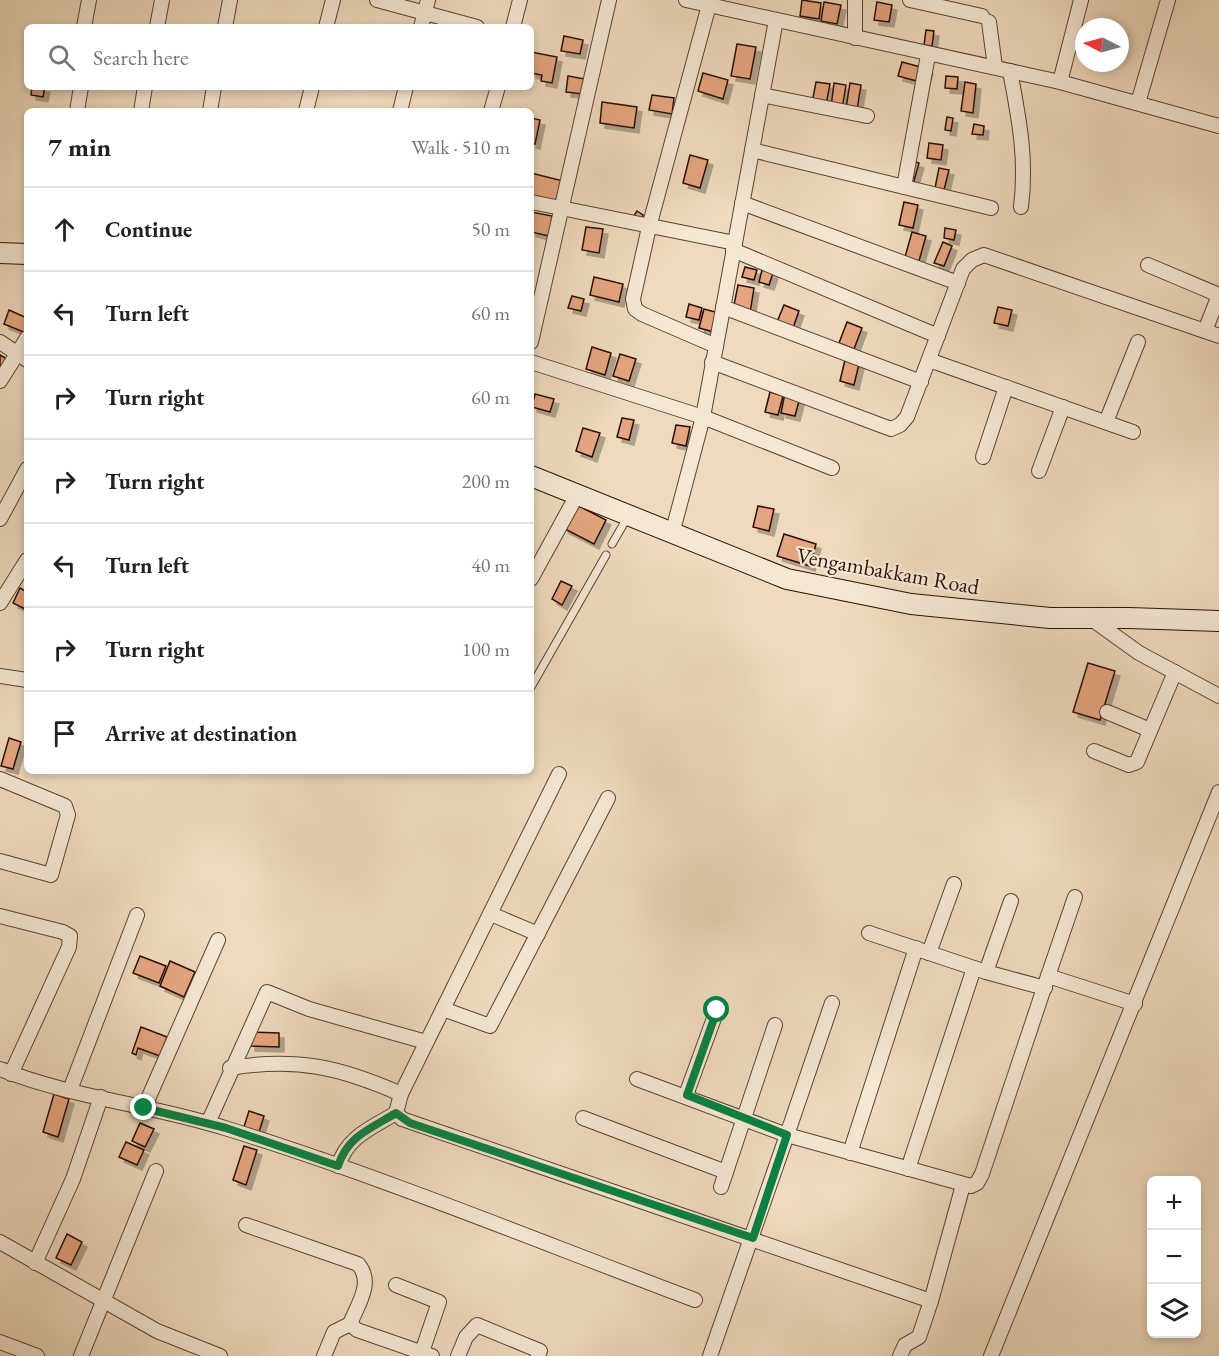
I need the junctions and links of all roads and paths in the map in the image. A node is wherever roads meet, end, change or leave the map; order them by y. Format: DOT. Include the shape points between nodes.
graph roads {
  1 [pos="89,0"];
  2 [pos="94,0"];
  3 [pos="162,0"];
  4 [pos="230,0"];
  5 [pos="333,0"];
  6 [pos="377,0"];
  7 [pos="519,0"];
  8 [pos="609,0"];
  9 [pos="855,0"];
  10 [pos="910,0"];
  11 [pos="1081,0"];
  12 [pos="1168,0"];
  13 [pos="698,2"];
  14 [pos="427,6"];
  15 [pos="776,20"];
  16 [pos="85,24"];
  17 [pos="90,24"];
  18 [pos="157,24"];
  19 [pos="226,24"];
  20 [pos="327,24"];
  21 [pos="422,24"];
  22 [pos="470,24"];
  23 [pos="514,24"];
  24 [pos="855,38"];
  25 [pos="928,55"];
  26 [pos="995,67"];
  27 [pos="1010,71"];
  28 [pos="1060,82"];
  29 [pos="80,90"];
  30 [pos="144,90"];
  31 [pos="214,90"];
  32 [pos="311,90"];
  33 [pos="405,90"];
  34 [pos="497,90"];
  35 [pos="762,95"];
  36 [pos="1138,103"];
  37 [pos="78,108"];
  38 [pos="142,108"];
  39 [pos="210,108"];
  40 [pos="307,108"];
  41 [pos="401,108"];
  42 [pos="492,108"];
  43 [pos="867,116"];
  44 [pos="1219,126"];
  45 [pos="752,150"];
  46 [pos="904,187"];
  47 [pos="534,203"];
  48 [pos="742,203"];
  49 [pos="1021,207"];
  50 [pos="991,208"];
  51 [pos="561,209"];
  52 [pos="649,227"];
  53 [pos="734,246"];
  54 [pos="0,253"];
  55 [pos="24,254"];
  56 [pos="1148,265"];
  57 [pos="958,283"];
  58 [pos="1219,295"];
  59 [pos="723,307"];
  60 [pos="534,329"];
  61 [pos="1205,331"];
  62 [pos="938,336"];
  63 [pos="1219,336"];
  64 [pos="0,342"];
  65 [pos="1138,342"];
  66 [pos="716,346"];
  67 [pos="23,357"];
  68 [pos="929,360"];
  69 [pos="712,362"];
  70 [pos="534,363"];
  71 [pos="0,381"];
  72 [pos="921,382"];
  73 [pos="1006,387"];
  74 [pos="1063,407"];
  75 [pos="703,417"];
  76 [pos="1106,422"];
  77 [pos="1133,432"];
  78 [pos="983,457"];
  79 [pos="832,468"];
  80 [pos="1038,471"];
  81 [pos="24,475"];
  82 [pos="534,477"];
  83 [pos="577,495"];
  84 [pos="628,516"];
  85 [pos="0,519"];
  86 [pos="672,534"];
  87 [pos="612,544"];
  88 [pos="606,555"];
  89 [pos="24,565"];
  90 [pos="534,574"];
  91 [pos="0,603"];
  92 [pos="1093,620"];
  93 [pos="1219,621"];
  94 [pos="1174,672"];
  95 [pos="0,676"];
  96 [pos="24,680"];
  97 [pos="534,682"];
  98 [pos="1219,696"];
  99 [pos="1107,712"];
  100 [pos="1150,730"];
  101 [pos="1094,751"];
  102 [pos="559,774"];
  103 [pos="0,779"];
  104 [pos="1219,792"];
  105 [pos="608,798"];
  106 [pos="0,861"];
  107 [pos="954,884"];
  108 [pos="1075,897"];
  109 [pos="1011,901"];
  110 [pos="491,914"];
  111 [pos="137,915"];
  112 [pos="0,916"];
  113 [pos="869,933"];
  114 [pos="538,934"];
  115 [pos="218,940"];
  116 [pos="916,948"];
  117 [pos="929,953"];
  118 [pos="980,970"];
  119 [pos="1047,982"];
  120 [pos="832,1003"];
  121 [pos="1135,1004"];
  122 [pos="443,1009"];
  123 [pos="717,1010"];
  124 [pos="775,1024"];
  125 [pos="426,1042"];
  126 [pos="230,1068"];
  127 [pos="6,1072"];
  128 [pos="637,1079"];
  129 [pos="70,1090"];
  130 [pos="401,1094"];
  131 [pos="687,1095"];
  132 [pos="101,1097"];
  133 [pos="144,1108"];
  134 [pos="396,1113"];
  135 [pos="583,1118"];
  136 [pos="742,1118"];
  137 [pos="207,1123"];
  138 [pos="787,1135"];
  139 [pos="850,1153"];
  140 [pos="338,1166"];
  141 [pos="908,1169"];
  142 [pos="156,1170"];
  143 [pos="726,1172"];
  144 [pos="963,1185"];
  145 [pos="721,1187"];
  146 [pos="246,1225"];
  147 [pos="753,1238"];
  148 [pos="0,1242"];
  149 [pos="35,1263"];
  150 [pos="396,1285"];
  151 [pos="695,1300"];
  152 [pos="931,1301"];
  153 [pos="102,1302"];
  154 [pos="350,1324"];
  155 [pos="0,1342"];
  156 [pos="427,1354"];
  157 [pos="37,1356"];
  158 [pos="81,1356"];
  159 [pos="220,1356"];
  160 [pos="324,1356"];
  161 [pos="458,1356"];
  162 [pos="538,1356"];
  163 [pos="710,1356"];
  164 [pos="900,1356"];
  165 [pos="991,1356"];
  1 -- 16 [label="street"];
  2 -- 17 [label="street"];
  3 -- 18 [label="street"];
  4 -- 19 [label="street"];
  5 -- 20 [label="street"];
  6 -- 14 [label="street"];
  7 -- 23 [label="street"];
  8 -- 51 [label="street"];
  9 -- 24 [label="street"];
  10 -- 26 [label="street" via="986,19"];
  11 -- 28 [label="street"];
  12 -- 36 [label="street"];
  13 -- 15 [label="street"];
  13 -- 52 [label="street"];
  14 -- 21 [label="street"];
  14 -- 22 [label="street"];
  15 -- 24 [label="street"];
  15 -- 35 [label="street"];
  24 -- 25 [label="street"];
  25 -- 26 [label="street"];
  25 -- 46 [label="street"];
  26 -- 27 [label="street"];
  27 -- 28 [label="street"];
  27 -- 49 [label="street" via="1026,172"];
  28 -- 36 [label="street"];
  29 -- 37 [label="street"];
  30 -- 38 [label="street"];
  31 -- 39 [label="street"];
  32 -- 40 [label="street"];
  33 -- 41 [label="street"];
  34 -- 42 [label="street"];
  35 -- 43 [label="street"];
  35 -- 45 [label="street"];
  36 -- 44 [label="street"];
  45 -- 46 [label="street"];
  45 -- 48 [label="street"];
  46 -- 50 [label="street"];
  47 -- 51 [label="street"];
  48 -- 53 [label="street"];
  48 -- 57 [label="street"];
  51 -- 52 [label="street"];
  51 -- 60 [label="street"];
  52 -- 53 [label="street"];
  52 -- 66 [label="street" via="633,299 635,309"];
  53 -- 59 [label="street"];
  53 -- 62 [label="street"];
  54 -- 55 [label="main road"];
  56 -- 58 [label="street"];
  57 -- 61 [label="street" via="963,269 984,255"];
  57 -- 62 [label="street"];
  58 -- 61 [label="street"];
  59 -- 66 [label="street"];
  59 -- 72 [label="street"];
  61 -- 63 [label="street"];
  62 -- 68 [label="street"];
  64 -- 67 [label="street"];
  65 -- 76 [label="street"];
  66 -- 69 [label="street"];
  67 -- 71 [label="street"];
  68 -- 72 [label="street"];
  68 -- 73 [label="street"];
  69 -- 72 [label="street" via="891,429 907,417"];
  69 -- 75 [label="street"];
  70 -- 75 [label="street"];
  73 -- 74 [label="street"];
  73 -- 78 [label="street"];
  74 -- 76 [label="street"];
  74 -- 80 [label="street"];
  75 -- 79 [label="street"];
  75 -- 86 [label="street"];
  76 -- 77 [label="street"];
  81 -- 85 [label="street"];
  82 -- 83 [label="main road, Vengambakkam Road"];
  83 -- 84 [label="main road, Vengambakkam Road"];
  83 -- 90 [label="street"];
  84 -- 86 [label="main road, Vengambakkam Road"];
  84 -- 87 [label="lane"];
  86 -- 92 [label="main road, Vengambakkam Road" via="787,579 911,604"];
  88 -- 97 [label="lane"];
  89 -- 91 [label="street"];
  92 -- 93 [label="main road, Vengambakkam Road"];
  92 -- 94 [label="street"];
  94 -- 98 [label="street"];
  94 -- 100 [label="street"];
  95 -- 96 [label="street"];
  99 -- 100 [label="street"];
  100 -- 101 [label="street" via="1133,764"];
  102 -- 110 [label="street"];
  103 -- 106 [label="street" via="65,806 68,815 51,875"];
  104 -- 121 [label="street"];
  105 -- 114 [label="street"];
  107 -- 117 [label="street"];
  108 -- 119 [label="street"];
  109 -- 118 [label="street"];
  110 -- 114 [label="street"];
  110 -- 122 [label="street"];
  111 -- 129 [label="street"];
  112 -- 127 [label="street" via="70,936 69,947"];
  113 -- 116 [label="street"];
  114 -- 122 [label="street" via="490,1026"];
  115 -- 133 [label="street"];
  116 -- 117 [label="street"];
  116 -- 139 [label="street"];
  117 -- 118 [label="street"];
  118 -- 119 [label="street"];
  118 -- 141 [label="street"];
  119 -- 121 [label="street"];
  119 -- 144 [label="street" via="982,1174 977,1183"];
  120 -- 138 [label="street"];
  121 -- 165 [label="street"];
  122 -- 125 [label="street"];
  123 -- 131 [label="street"];
  124 -- 136 [label="street"];
  125 -- 126 [label="street" via="309,1009 267,992"];
  125 -- 130 [label="street"];
  126 -- 130 [label="street" via="265,1062 304,1063 357,1075"];
  126 -- 137 [label="street"];
  127 -- 129 [label="street"];
  128 -- 131 [label="street"];
  129 -- 132 [label="street"];
  130 -- 134 [label="street"];
  131 -- 136 [label="street"];
  132 -- 133 [label="street"];
  132 -- 149 [label="street" via="73,1179"];
  133 -- 137 [label="street"];
  134 -- 140 [label="street" via="350,1141"];
  134 -- 147 [label="street" via="410,1123"];
  135 -- 143 [label="street"];
  136 -- 138 [label="street"];
  136 -- 143 [label="street"];
  137 -- 140 [label="street"];
  138 -- 139 [label="street"];
  138 -- 147 [label="street"];
  139 -- 141 [label="street"];
  140 -- 151 [label="street"];
  141 -- 144 [label="street"];
  142 -- 153 [label="street"];
  143 -- 145 [label="street"];
  144 -- 152 [label="street"];
  146 -- 154 [label="street" via="358,1264 365,1272 366,1284"];
  147 -- 152 [label="street"];
  147 -- 163 [label="street"];
  148 -- 149 [label="street"];
  149 -- 153 [label="street"];
  150 -- 156 [label="street" via="439,1302"];
  152 -- 164 [label="street" via="920,1337 905,1345"];
  153 -- 158 [label="street"];
  153 -- 159 [label="street" via="157,1331"];
  154 -- 156 [label="street"];
  154 -- 160 [label="street" via="334,1332"];
  155 -- 157 [label="street"];
  161 -- 162 [label="street" via="466,1337 477,1325 540,1351"];
}
